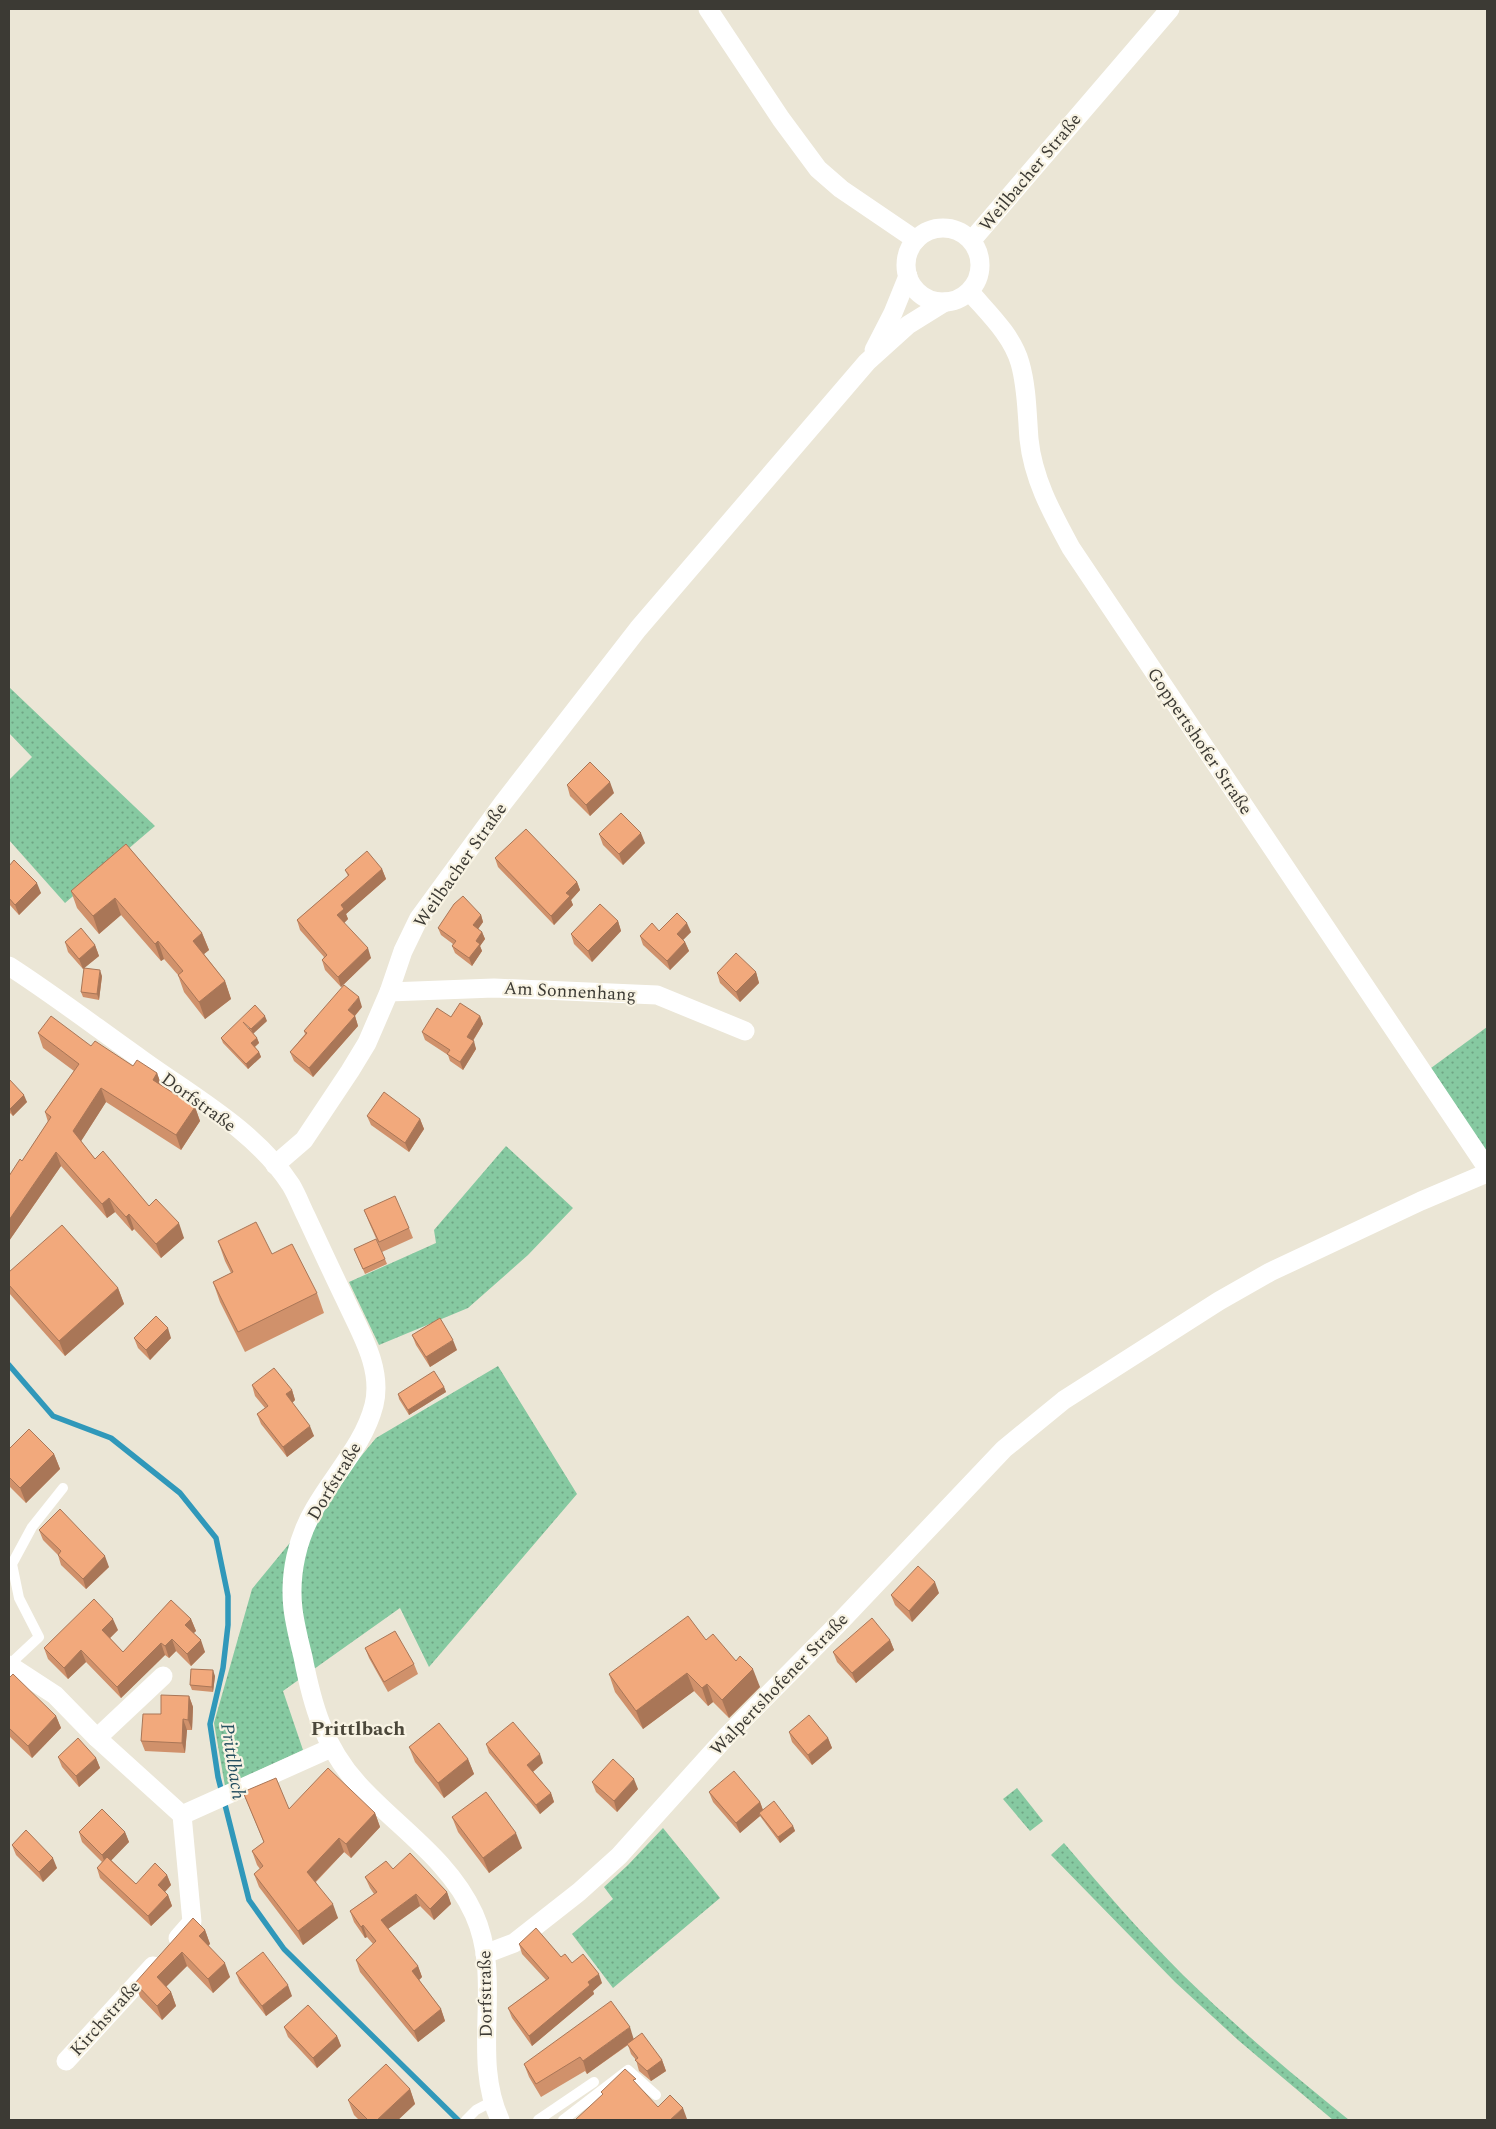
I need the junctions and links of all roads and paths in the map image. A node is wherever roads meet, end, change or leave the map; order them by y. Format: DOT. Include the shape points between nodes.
graph roads {
  1 [pos="708,9"];
  2 [pos="1170,9"];
  3 [pos="916,240"];
  4 [pos="972,240"];
  5 [pos="908,276"];
  6 [pos="970,292"];
  7 [pos="945,302"];
  8 [pos="867,362"];
  9 [pos="9,966"];
  10 [pos="389,992"];
  11 [pos="744,1031"];
  12 [pos="275,1165"];
  13 [pos="1487,1168"];
  14 [pos="1487,1173"];
  15 [pos="63,1488"];
  16 [pos="9,1665"];
  17 [pos="163,1676"];
  18 [pos="97,1738"];
  19 [pos="331,1748"];
  20 [pos="182,1815"];
  21 [pos="485,1954"];
  22 [pos="66,2061"];
  23 [pos="594,2082"];
  24 [pos="656,2095"];
  25 [pos="493,2101"];
  26 [pos="466,2120"];
  27 [pos="500,2120"];
  28 [pos="538,2120"];
  29 [pos="563,2120"];
  1 -- 3 [label="street" via="818,169 841,189"];
  2 -- 4 [label="street, Weilbacher Straße"];
  3 -- 4 [label="street" via="935,228 949,228"];
  3 -- 5 [label="street" via="906,263"];
  4 -- 6 [label="street" via="981,260 981,271"];
  5 -- 7 [label="street" via="917,293 932,301"];
  5 -- 8 [label="street"];
  6 -- 7 [label="street" via="955,301"];
  6 -- 13 [label="street, Goppertshofer Straße" via="1005,333 1020,362 1034,466 1047,503 1071,548"];
  7 -- 8 [label="street" via="908,325"];
  8 -- 10 [label="street, Weilbacher Straße" via="638,628 502,804 419,918"];
  9 -- 12 [label="street, Dorfstraße" via="227,1121 258,1146"];
  10 -- 11 [label="street, Am Sonnenhang" via="494,988 657,995"];
  10 -- 12 [label="street, Weilbacher Straße" via="367,1043 345,1079 304,1140"];
  12 -- 19 [label="street, Dorfstraße" via="291,1186 376,1371 377,1390 367,1424 313,1510 296,1553 293,1612 311,1696"];
  14 -- 21 [label="street, Walpertshofener Straße" via="1270,1272 1064,1400 1004,1449 726,1737 619,1856 514,1943"];
  15 -- 16 [label="lane" via="32,1527 12,1564 19,1598 39,1637"];
  16 -- 18 [label="street" via="55,1695"];
  17 -- 18 [label="street"];
  18 -- 20 [label="street"];
  19 -- 20 [label="street"];
  19 -- 21 [label="street, Dorfstraße" via="358,1785 453,1878 476,1919"];
  20 -- 22 [label="street, Kirchstraße" via="192,1922"];
  21 -- 25 [label="street, Dorfstraße" via="488,1980 486,2060"];
  23 -- 28 [label="lane"];
  24 -- 29 [label="lane" via="628,2070"];
  25 -- 26 [label="lane"];
  25 -- 27 [label="street, Dorfstraße"];
}
